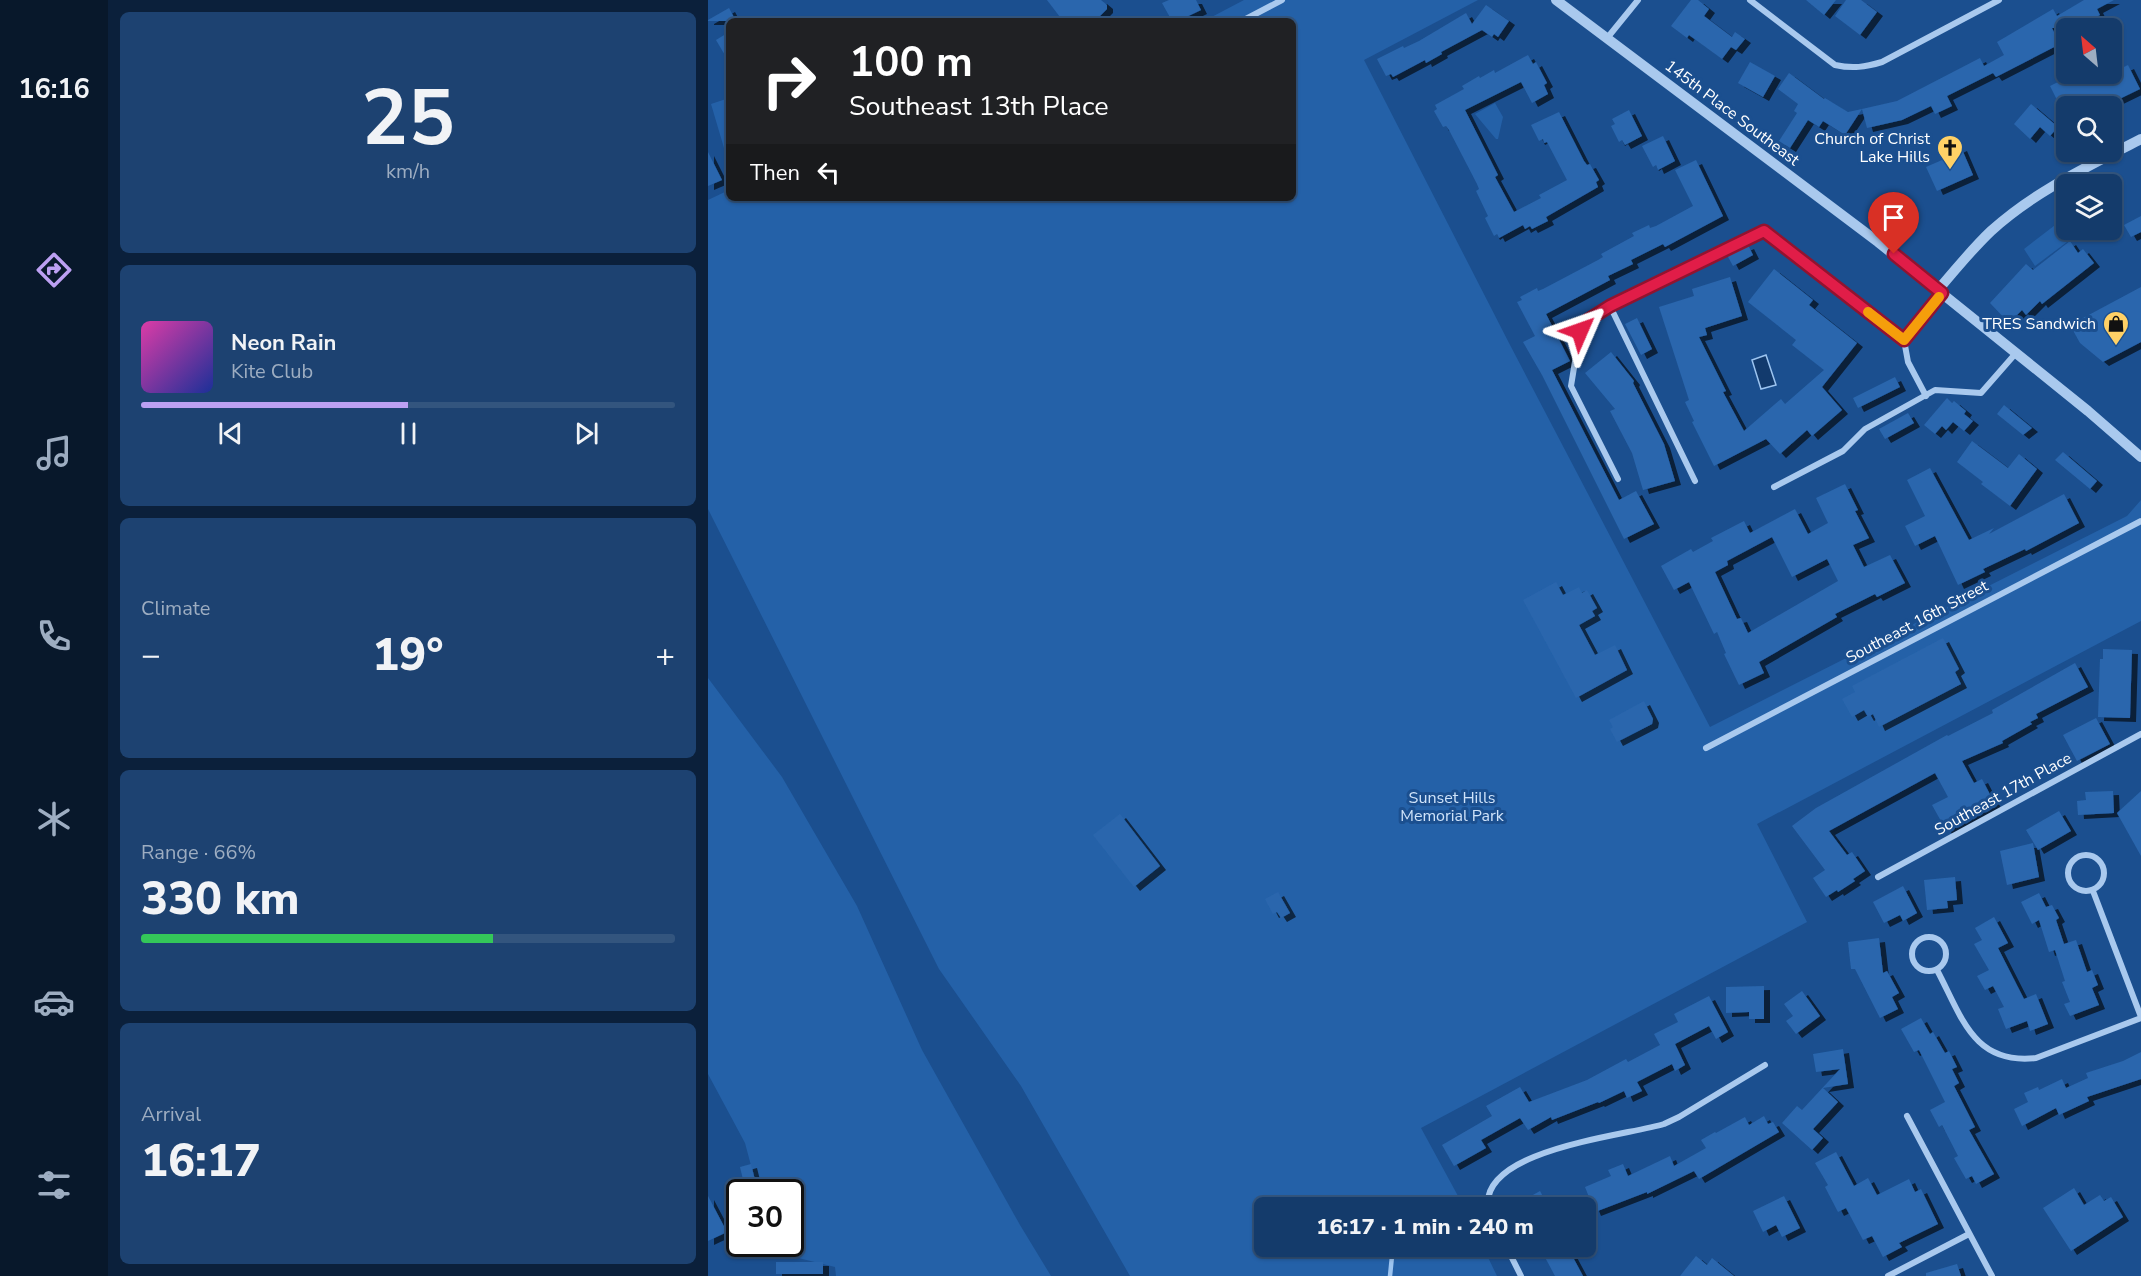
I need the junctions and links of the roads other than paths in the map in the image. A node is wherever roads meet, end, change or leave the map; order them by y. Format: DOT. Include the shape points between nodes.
graph roads {
  1 [pos="1282,0"];
  2 [pos="1556,0"];
  3 [pos="1638,0"];
  4 [pos="1750,0"];
  5 [pos="1999,0"];
  6 [pos="1248,18"];
  7 [pos="1608,38"];
  8 [pos="2141,139"];
  9 [pos="1940,291"];
  10 [pos="1610,306"];
  11 [pos="1904,340"];
  12 [pos="2016,353"];
  13 [pos="1926,396"];
  14 [pos="2141,457"];
  15 [pos="1618,479"];
  16 [pos="1695,481"];
  17 [pos="1774,487"];
  18 [pos="2141,521"];
  19 [pos="2141,734"];
  20 [pos="1706,748"];
  21 [pos="1878,877"];
  22 [pos="2093,891"];
  23 [pos="1937,970"];
  24 [pos="2141,1017"];
  25 [pos="1765,1065"];
  26 [pos="1907,1116"];
  27 [pos="1487,1197"];
  28 [pos="1969,1234"];
  29 [pos="1512,1257"];
  30 [pos="1521,1276"];
  31 [pos="1888,1276"];
  32 [pos="1992,1276"];
  1 -- 6 [label="street"];
  2 -- 7 [label="street, 145th Place Southeast"];
  3 -- 7 [label="street"];
  4 -- 5 [label="street" via="1835,65 1849,69 1882,62"];
  7 -- 9 [label="street, 145th Place Southeast"];
  8 -- 9 [label="street" via="2020,207 1990,232"];
  9 -- 11 [label="street"];
  9 -- 12 [label="street, 145th Place Southeast"];
  10 -- 11 [label="street" via="1764,231"];
  10 -- 15 [label="street" via="1588,320 1580,331 1570,386"];
  10 -- 16 [label="street"];
  11 -- 13 [label="street" via="1908,362"];
  12 -- 13 [label="street" via="1981,393 1935,390"];
  12 -- 14 [label="street, 145th Place Southeast"];
  13 -- 17 [label="street" via="1865,429 1844,451"];
  18 -- 20 [label="street, Southeast 16th Street"];
  19 -- 21 [label="street, Southeast 17th Place"];
  22 -- 22 [label="street" via="2102,882 2104,870 2098,859 2079,856 2070,864 2068,877 2074,888"];
  22 -- 24 [label="street"];
  23 -- 23 [label="street" via="1947,955 1943,944 1933,937 1921,939 1911,954 1915,965 1925,972"];
  23 -- 24 [label="street" via="1977,1041 2003,1057 2036,1058"];
  25 -- 27 [label="street" via="1664,1124 1555,1148 1499,1177"];
  26 -- 28 [label="street"];
  28 -- 31 [label="street"];
  28 -- 32 [label="street"];
  29 -- 30 [label="street"];
}
